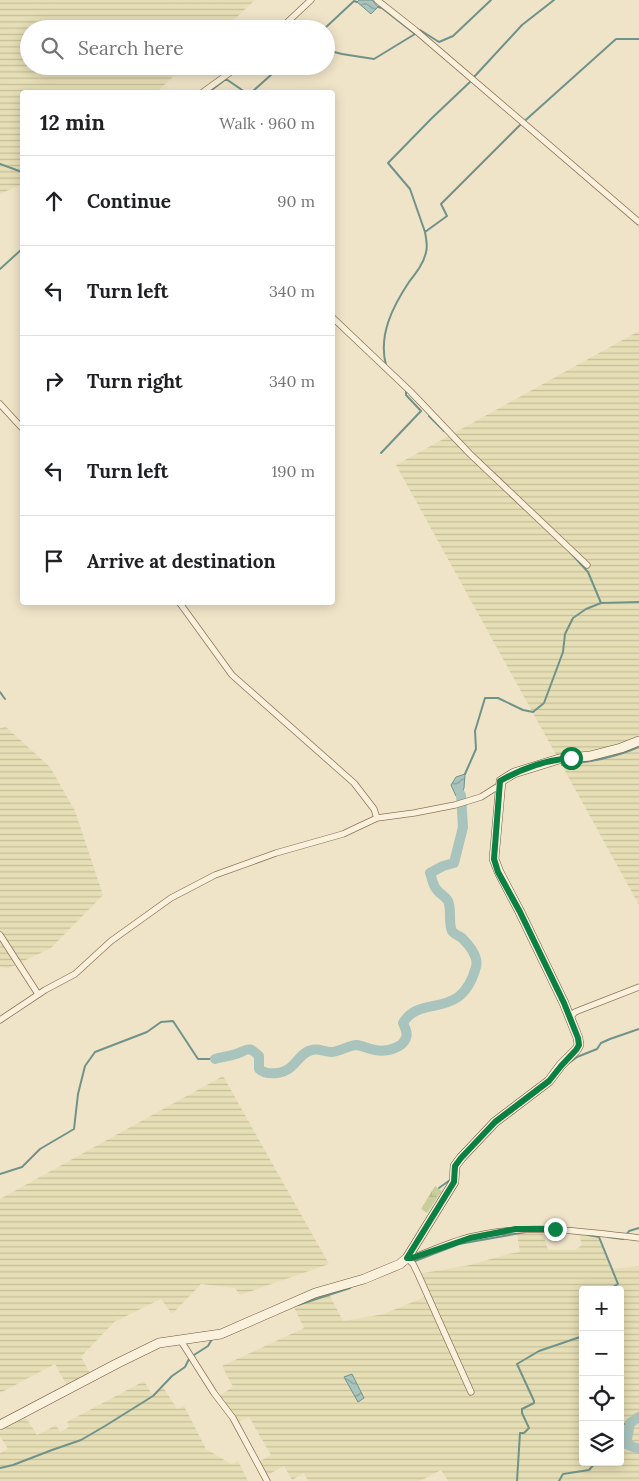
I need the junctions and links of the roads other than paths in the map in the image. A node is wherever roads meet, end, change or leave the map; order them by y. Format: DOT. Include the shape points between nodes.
graph roads {
  1 [pos="311,0"];
  2 [pos="377,0"];
  3 [pos="290,20"];
  4 [pos="227,75"];
  5 [pos="206,90"];
  6 [pos="639,222"];
  7 [pos="335,320"];
  8 [pos="0,404"];
  9 [pos="20,426"];
  10 [pos="587,565"];
  11 [pos="181,605"];
  12 [pos="639,741"];
  13 [pos="500,785"];
  14 [pos="377,818"];
  15 [pos="0,935"];
  16 [pos="639,987"];
  17 [pos="38,994"];
  18 [pos="570,1018"];
  19 [pos="0,1020"];
  20 [pos="639,1238"];
  21 [pos="407,1258"];
  22 [pos="181,1341"];
  23 [pos="471,1392"];
  24 [pos="0,1425"];
  25 [pos="267,1481"];
  1 -- 3 [label="street"];
  2 -- 6 [label="street"];
  4 -- 5 [label="street"];
  7 -- 10 [label="street"];
  8 -- 9 [label="street"];
  11 -- 14 [label="street" via="232,675 354,784 374,809"];
  12 -- 13 [label="main road" via="514,773 500,781"];
  13 -- 14 [label="street" via="481,797 455,804"];
  13 -- 18 [label="main road" via="494,859"];
  14 -- 17 [label="street" via="343,834 276,853 195,885 111,941 75,974"];
  15 -- 17 [label="street"];
  16 -- 18 [label="street" via="574,1012"];
  17 -- 19 [label="street"];
  18 -- 21 [label="main road" via="578,1038 576,1050 549,1081 495,1122 461,1158 455,1166 454,1182"];
  20 -- 21 [label="street" via="578,1230 516,1229 470,1238"];
  21 -- 22 [label="main road" via="364,1279 316,1293 221,1334"];
  21 -- 23 [label="street" via="416,1269"];
  22 -- 24 [label="main road" via="160,1344 118,1363"];
  22 -- 25 [label="street" via="234,1418"];
}
